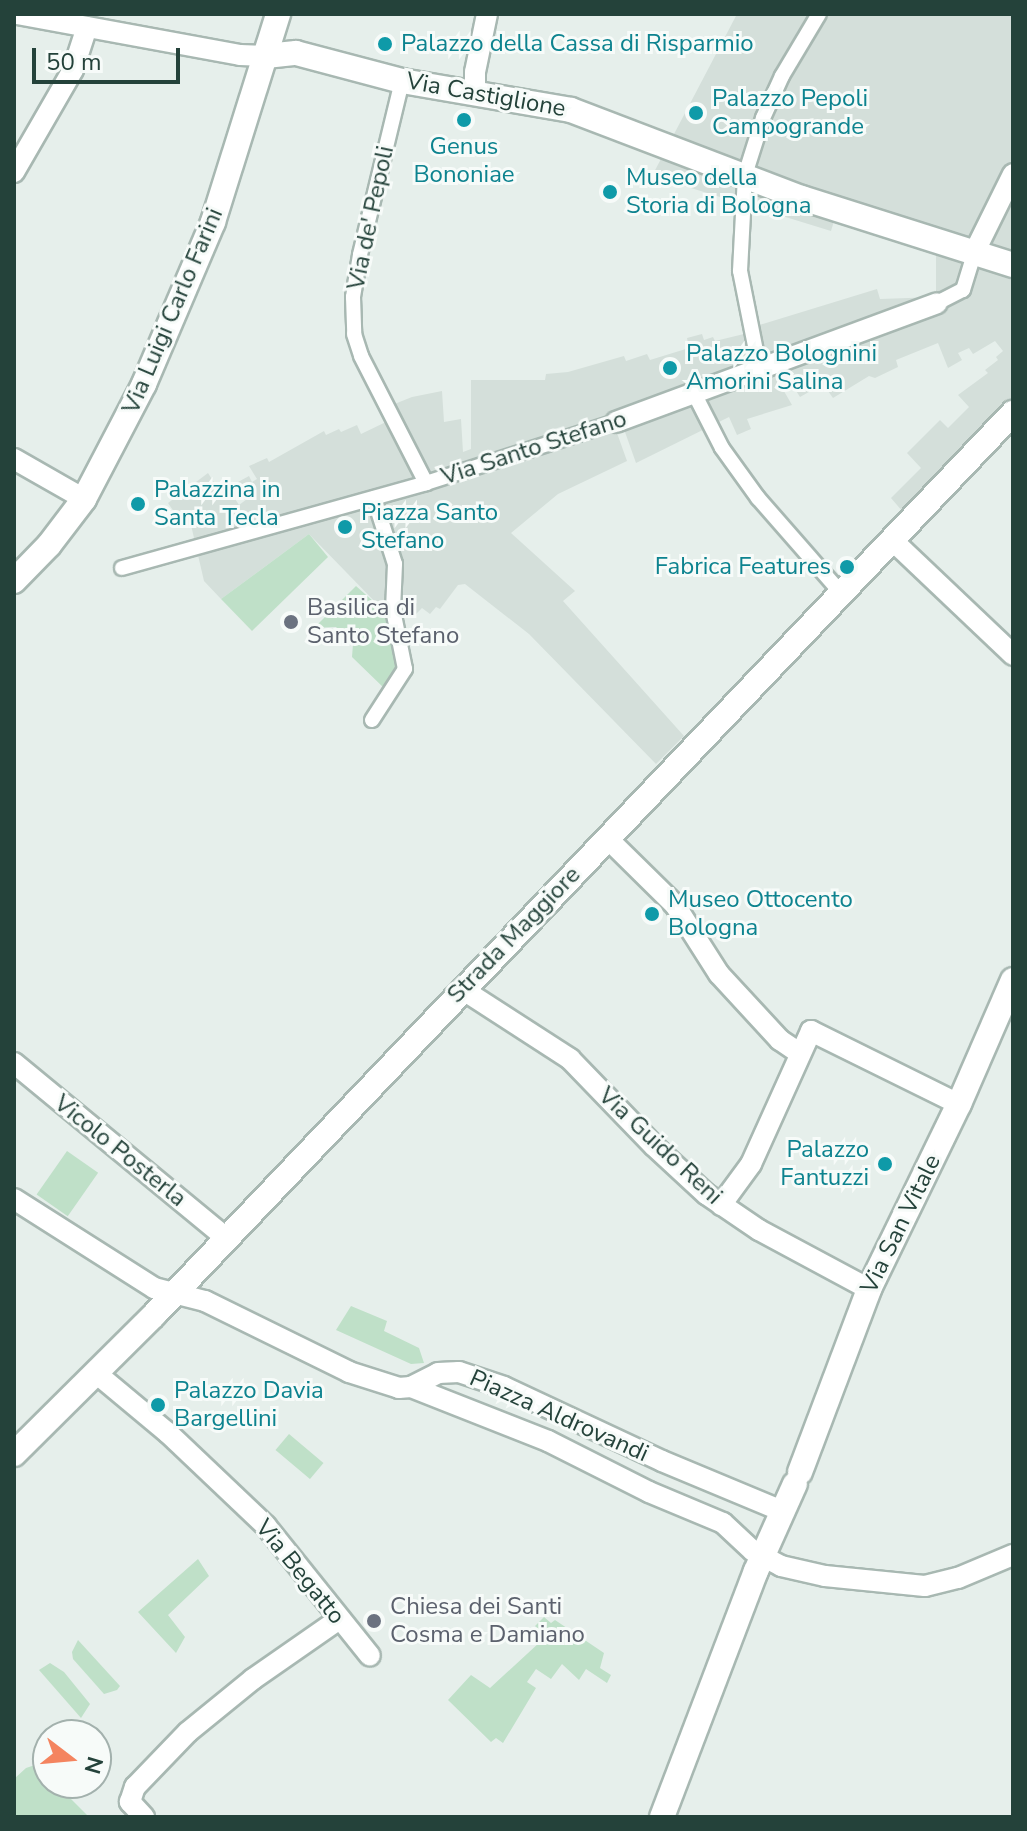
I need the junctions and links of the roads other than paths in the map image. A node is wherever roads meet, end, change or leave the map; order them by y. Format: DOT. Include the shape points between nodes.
graph roads {
  1 [pos="17,14"];
  2 [pos="278,14"];
  3 [pos="487,14"];
  4 [pos="819,14"];
  5 [pos="87,27"];
  6 [pos="266,56"];
  7 [pos="402,81"];
  8 [pos="475,92"];
  9 [pos="14,172"];
  10 [pos="1013,174"];
  11 [pos="745,175"];
  12 [pos="974,253"];
  13 [pos="1013,265"];
  14 [pos="937,303"];
  15 [pos="760,371"];
  16 [pos="695,395"];
  17 [pos="1013,413"];
  18 [pos="616,422"];
  19 [pos="14,459"];
  20 [pos="426,483"];
  21 [pos="374,498"];
  22 [pos="84,499"];
  23 [pos="892,540"];
  24 [pos="122,568"];
  25 [pos="14,581"];
  26 [pos="842,594"];
  27 [pos="1013,655"];
  28 [pos="372,720"];
  29 [pos="607,838"];
  30 [pos="1013,980"];
  31 [pos="462,989"];
  32 [pos="799,1053"];
  33 [pos="14,1063"];
  34 [pos="959,1104"];
  35 [pos="14,1199"];
  36 [pos="721,1205"];
  37 [pos="226,1238"];
  38 [pos="869,1289"];
  39 [pos="175,1294"];
  40 [pos="96,1373"];
  41 [pos="411,1387"];
  42 [pos="14,1454"];
  43 [pos="662,1461"];
  44 [pos="649,1492"];
  45 [pos="782,1511"];
  46 [pos="1013,1555"];
  47 [pos="763,1558"];
  48 [pos="338,1620"];
  49 [pos="370,1656"];
  50 [pos="144,1817"];
  51 [pos="662,1817"];
  1 -- 5 [label="street, Via Castiglione"];
  2 -- 6 [label="street, Via Luigi Carlo Farini"];
  3 -- 8 [label="street"];
  4 -- 11 [label="street" via="782,76"];
  5 -- 6 [label="street, Via Castiglione"];
  5 -- 9 [label="street" via="73,70"];
  6 -- 7 [label="street, Via Castiglione" via="296,53"];
  6 -- 22 [label="street, Via Luigi Carlo Farini" via="197,263 144,384"];
  7 -- 8 [label="street, Via Castiglione"];
  7 -- 20 [label="street, Via de' Pepoli" via="360,255 354,334"];
  8 -- 11 [label="street, Via Castiglione" via="571,110"];
  10 -- 12 [label="street"];
  11 -- 12 [label="street, Via Castiglione"];
  11 -- 15 [label="street" via="740,271"];
  12 -- 13 [label="street, Via Castiglione"];
  12 -- 14 [label="street" via="963,290"];
  14 -- 15 [label="street, Via Santo Stefano"];
  15 -- 16 [label="street, Via Santo Stefano"];
  16 -- 18 [label="street, Via Santo Stefano"];
  16 -- 26 [label="street" via="722,448 758,498"];
  17 -- 23 [label="street, Strada Maggiore"];
  18 -- 20 [label="street, Via Santo Stefano"];
  19 -- 22 [label="street"];
  20 -- 21 [label="street, Via Santo Stefano"];
  21 -- 24 [label="street, Via Santo Stefano"];
  21 -- 28 [label="street" via="395,564 393,610 405,669"];
  22 -- 25 [label="street, Via Luigi Carlo Farini"];
  23 -- 26 [label="street, Strada Maggiore"];
  23 -- 27 [label="street"];
  26 -- 29 [label="street, Strada Maggiore"];
  29 -- 31 [label="street, Strada Maggiore"];
  29 -- 32 [label="street" via="681,914 719,974 780,1040"];
  30 -- 34 [label="street, Via San Vitale"];
  31 -- 36 [label="street, Via Guido Reni" via="570,1059 654,1146"];
  31 -- 37 [label="street, Strada Maggiore"];
  32 -- 34 [label="street" via="807,1034 815,1031"];
  32 -- 36 [label="street" via="751,1164"];
  33 -- 37 [label="street, Vicolo Posterla"];
  34 -- 38 [label="street, Via San Vitale"];
  35 -- 39 [label="street, Piazza Aldrovandi" via="154,1288"];
  36 -- 38 [label="street, Via Guido Reni"];
  37 -- 39 [label="street, Strada Maggiore"];
  38 -- 45 [label="street, Via San Vitale"];
  39 -- 40 [label="street, Strada Maggiore"];
  39 -- 41 [label="street, Piazza Aldrovandi" via="205,1301 349,1372 386,1386"];
  40 -- 42 [label="street, Strada Maggiore"];
  40 -- 48 [label="street, Via Begatto" via="266,1526"];
  41 -- 43 [label="street, Piazza Aldrovandi" via="438,1373 459,1372 504,1387"];
  41 -- 44 [label="street, Piazza Aldrovandi" via="535,1435"];
  43 -- 44 [label="street, Piazza Aldrovandi"];
  43 -- 45 [label="street, Piazza Aldrovandi"];
  44 -- 47 [label="street, Piazza Aldrovandi" via="723,1523"];
  45 -- 47 [label="street, Via San Vitale"];
  46 -- 47 [label="street" via="925,1586 825,1576"];
  47 -- 51 [label="street, Via San Vitale"];
  48 -- 49 [label="street, Via Begatto"];
  48 -- 50 [label="street" via="188,1732 135,1787 130,1802"];
}
